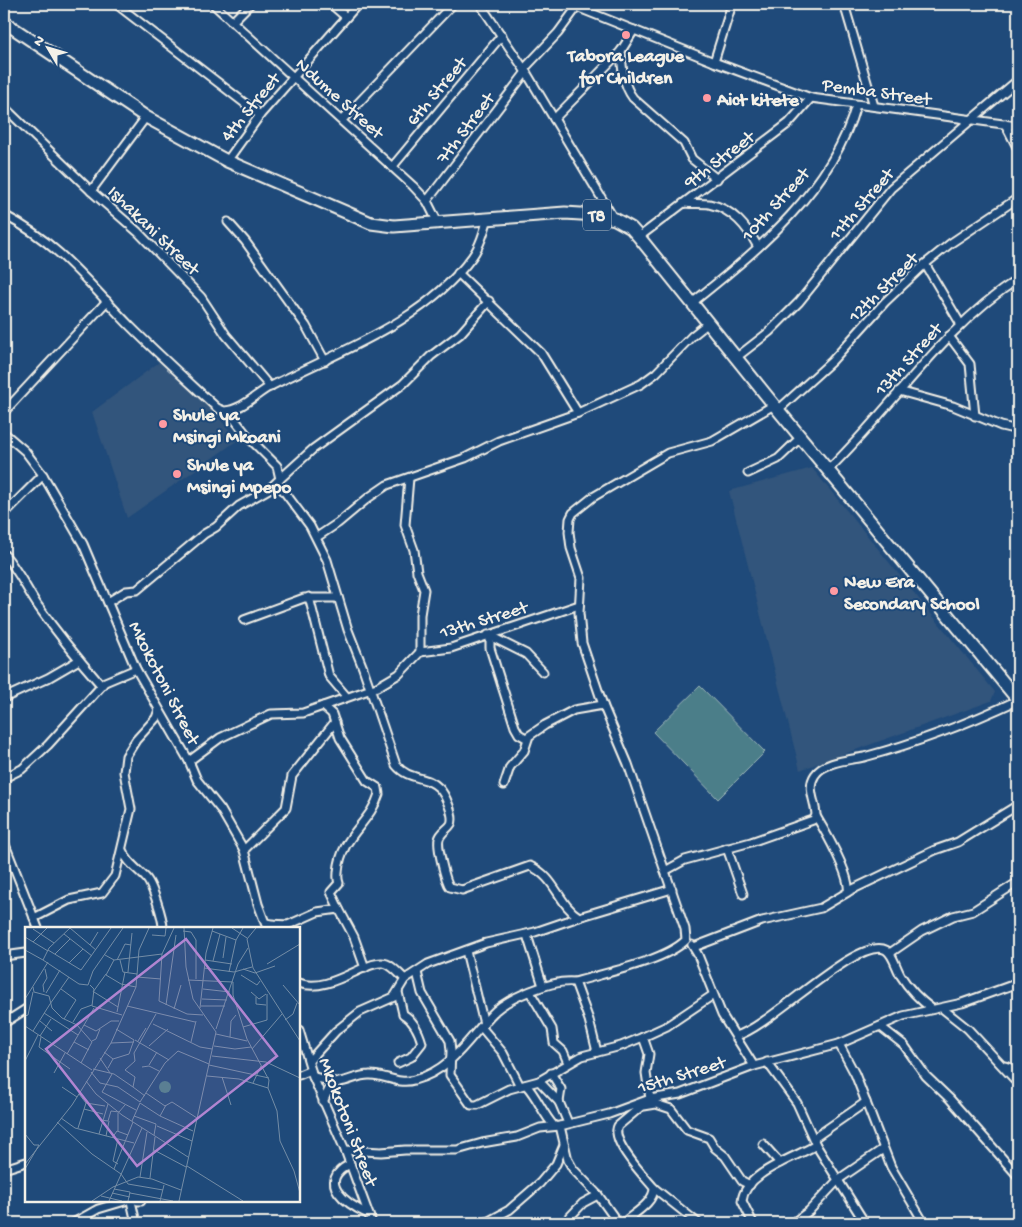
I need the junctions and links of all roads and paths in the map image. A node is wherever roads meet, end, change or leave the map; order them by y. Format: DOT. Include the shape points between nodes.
graph roads {
  1 [pos="116,4"];
  2 [pos="213,4"];
  3 [pos="250,4"];
  4 [pos="331,4"];
  5 [pos="358,4"];
  6 [pos="453,4"];
  7 [pos="480,4"];
  8 [pos="569,4"];
  9 [pos="732,4"];
  10 [pos="844,4"];
  11 [pos="577,7"];
  12 [pos="346,17"];
  13 [pos="4,22"];
  14 [pos="232,22"];
  15 [pos="634,30"];
  16 [pos="502,35"];
  17 [pos="621,51"];
  18 [pos="714,62"];
  19 [pos="526,71"];
  20 [pos="294,76"];
  21 [pos="1018,80"];
  22 [pos="811,98"];
  23 [pos="856,105"];
  24 [pos="874,106"];
  25 [pos="4,107"];
  26 [pos="260,115"];
  27 [pos="146,117"];
  28 [pos="554,119"];
  29 [pos="342,120"];
  30 [pos="972,120"];
  31 [pos="1005,124"];
  32 [pos="1018,126"];
  33 [pos="1018,149"];
  34 [pos="227,161"];
  35 [pos="393,166"];
  36 [pos="717,179"];
  37 [pos="91,191"];
  38 [pos="1018,198"];
  39 [pos="427,201"];
  40 [pos="685,203"];
  41 [pos="4,215"];
  42 [pos="488,218"];
  43 [pos="614,219"];
  44 [pos="228,222"];
  45 [pos="438,223"];
  46 [pos="638,238"];
  47 [pos="758,247"];
  48 [pos="925,264"];
  49 [pos="458,273"];
  50 [pos="1018,279"];
  51 [pos="107,301"];
  52 [pos="489,301"];
  53 [pos="692,303"];
  54 [pos="960,323"];
  55 [pos="707,324"];
  56 [pos="949,336"];
  57 [pos="737,357"];
  58 [pos="325,361"];
  59 [pos="270,387"];
  60 [pos="899,391"];
  61 [pos="776,408"];
  62 [pos="228,411"];
  63 [pos="4,412"];
  64 [pos="578,413"];
  65 [pos="975,416"];
  66 [pos="1018,430"];
  67 [pos="4,433"];
  68 [pos="801,437"];
  69 [pos="829,469"];
  70 [pos="748,472"];
  71 [pos="43,475"];
  72 [pos="409,478"];
  73 [pos="279,480"];
  74 [pos="4,514"];
  75 [pos="317,537"];
  76 [pos="4,554"];
  77 [pos="309,597"];
  78 [pos="338,598"];
  79 [pos="108,602"];
  80 [pos="579,606"];
  81 [pos="244,620"];
  82 [pos="489,636"];
  83 [pos="420,652"];
  84 [pos="79,660"];
  85 [pos="136,669"];
  86 [pos="543,672"];
  87 [pos="101,685"];
  88 [pos="369,690"];
  89 [pos="346,696"];
  90 [pos="4,698"];
  91 [pos="1018,700"];
  92 [pos="603,705"];
  93 [pos="323,706"];
  94 [pos="159,710"];
  95 [pos="335,722"];
  96 [pos="526,738"];
  97 [pos="189,761"];
  98 [pos="4,778"];
  99 [pos="504,785"];
  100 [pos="1018,805"];
  101 [pos="816,816"];
  102 [pos="4,842"];
  103 [pos="727,848"];
  104 [pos="122,850"];
  105 [pos="244,850"];
  106 [pos="665,871"];
  107 [pos="1018,882"];
  108 [pos="672,889"];
  109 [pos="849,891"];
  110 [pos="744,894"];
  111 [pos="339,909"];
  112 [pos="579,917"];
  113 [pos="34,918"];
  114 [pos="266,926"];
  115 [pos="37,927"];
  116 [pos="163,927"];
  117 [pos="528,934"];
  118 [pos="686,940"];
  119 [pos="694,947"];
  120 [pos="466,951"];
  121 [pos="890,953"];
  122 [pos="25,954"];
  123 [pos="4,956"];
  124 [pos="365,968"];
  125 [pos="417,972"];
  126 [pos="405,979"];
  127 [pos="574,982"];
  128 [pos="300,983"];
  129 [pos="1018,983"];
  130 [pos="543,986"];
  131 [pos="398,992"];
  132 [pos="530,992"];
  133 [pos="712,995"];
  134 [pos="932,1009"];
  135 [pos="943,1009"];
  136 [pos="25,1010"];
  137 [pos="4,1023"];
  138 [pos="483,1026"];
  139 [pos="881,1027"];
  140 [pos="300,1033"];
  141 [pos="736,1036"];
  142 [pos="643,1037"];
  143 [pos="839,1044"];
  144 [pos="597,1052"];
  145 [pos="309,1061"];
  146 [pos="450,1062"];
  147 [pos="767,1062"];
  148 [pos="568,1063"];
  149 [pos="398,1064"];
  150 [pos="754,1066"];
  151 [pos="1004,1066"];
  152 [pos="1018,1068"];
  153 [pos="312,1073"];
  154 [pos="551,1073"];
  155 [pos="300,1074"];
  156 [pos="539,1080"];
  157 [pos="337,1083"];
  158 [pos="1018,1083"];
  159 [pos="523,1086"];
  160 [pos="650,1099"];
  161 [pos="323,1102"];
  162 [pos="559,1102"];
  163 [pos="866,1102"];
  164 [pos="644,1106"];
  165 [pos="568,1123"];
  166 [pos="557,1126"];
  167 [pos="815,1141"];
  168 [pos="762,1144"];
  169 [pos="564,1145"];
  170 [pos="883,1148"];
  171 [pos="344,1150"];
  172 [pos="25,1162"];
  173 [pos="780,1163"];
  174 [pos="350,1164"];
  175 [pos="4,1169"];
  176 [pos="1018,1176"];
  177 [pos="839,1179"];
  178 [pos="750,1186"];
  179 [pos="654,1188"];
  180 [pos="598,1195"];
  181 [pos="122,1202"];
  182 [pos="131,1202"];
  183 [pos="368,1214"];
  184 [pos="800,1220"];
  185 [pos="73,1223"];
  186 [pos="136,1223"];
  187 [pos="372,1223"];
  188 [pos="485,1223"];
  189 [pos="564,1223"];
  190 [pos="618,1223"];
  191 [pos="623,1223"];
  192 [pos="698,1223"];
  193 [pos="753,1223"];
  194 [pos="794,1223"];
  195 [pos="865,1223"];
  196 [pos="924,1223"];
  1 -- 26 [label="street"];
  2 -- 14 [label="street, Ndume Street"];
  3 -- 14 [label="street"];
  4 -- 12 [label="street"];
  5 -- 12 [label="street, 4th Street"];
  6 -- 29 [label="street"];
  7 -- 16 [label="street"];
  8 -- 11 [label="street, Pemba Street"];
  9 -- 18 [label="street"];
  10 -- 24 [label="street"];
  11 -- 15 [label="street, Pemba Street"];
  11 -- 19 [label="street, 7th Street"];
  12 -- 20 [label="street, 4th Street"];
  13 -- 27 [label="highway, T8"];
  14 -- 20 [label="street, Ndume Street"];
  15 -- 17 [label="street"];
  15 -- 18 [label="street, Pemba Street"];
  16 -- 19 [label="street"];
  16 -- 35 [label="street, 6th Street"];
  17 -- 28 [label="street"];
  17 -- 36 [label="street" via="623,74 633,98 684,143 692,159"];
  18 -- 22 [label="street, Pemba Street"];
  19 -- 28 [label="street"];
  19 -- 39 [label="street, 7th Street"];
  20 -- 26 [label="street, 4th Street"];
  20 -- 29 [label="street, Ndume Street"];
  21 -- 30 [label="street, 11th Street"];
  22 -- 23 [label="street, Pemba Street"];
  22 -- 36 [label="street, 9th Street" via="789,124"];
  23 -- 24 [label="street, Pemba Street"];
  23 -- 47 [label="street, 10th Street" via="847,133 816,183"];
  24 -- 30 [label="street, Pemba Street"];
  25 -- 37 [label="street, Ishakani Street"];
  26 -- 34 [label="street, 4th Street"];
  27 -- 34 [label="highway, T8"];
  27 -- 37 [label="street"];
  28 -- 43 [label="street"];
  29 -- 35 [label="street, Ndume Street"];
  30 -- 31 [label="street, Pemba Street"];
  30 -- 57 [label="street, 11th Street" via="891,188 799,302 769,332"];
  31 -- 32 [label="street, Pemba Street"];
  31 -- 33 [label="street"];
  34 -- 45 [label="highway, T8" via="371,223 394,226"];
  35 -- 39 [label="street, Ndume Street"];
  36 -- 40 [label="street, 9th Street"];
  37 -- 59 [label="street, Ishakani Street" via="138,232 201,297 226,335"];
  38 -- 48 [label="street, 12th Street"];
  39 -- 45 [label="street, Ndume Street"];
  40 -- 46 [label="street, 9th Street"];
  40 -- 47 [label="street" via="708,204 732,215 748,229"];
  41 -- 51 [label="street" via="60,252"];
  42 -- 43 [label="highway, T8" via="565,213"];
  42 -- 45 [label="highway, T8"];
  42 -- 49 [label="street" via="473,256"];
  43 -- 46 [label="highway, T8" via="631,228"];
  44 -- 58 [label="street" via="306,326"];
  46 -- 53 [label="highway, T8"];
  47 -- 53 [label="street, 10th Street"];
  48 -- 54 [label="street"];
  48 -- 61 [label="street, 12th Street" via="894,292 832,362"];
  49 -- 52 [label="street"];
  49 -- 58 [label="street" via="408,314"];
  50 -- 54 [label="street, 13th Street"];
  51 -- 62 [label="street" via="217,408"];
  51 -- 63 [label="street"];
  52 -- 64 [label="street" via="541,353"];
  52 -- 73 [label="street" via="460,334 431,356 403,384 313,449"];
  53 -- 55 [label="highway, T8"];
  54 -- 56 [label="street, 13th Street"];
  55 -- 57 [label="highway, T8"];
  55 -- 64 [label="street" via="641,384"];
  56 -- 60 [label="street, 13th Street"];
  56 -- 65 [label="street" via="970,364"];
  57 -- 61 [label="highway, T8"];
  58 -- 59 [label="street"];
  59 -- 62 [label="street"];
  60 -- 65 [label="street" via="953,406"];
  60 -- 69 [label="street, 13th Street" via="856,443"];
  61 -- 68 [label="highway, T8"];
  61 -- 80 [label="street, 12th Street" via="712,441 668,453 593,497 573,513 569,532 581,578"];
  62 -- 73 [label="street" via="277,466"];
  64 -- 72 [label="street" via="499,440 465,458"];
  65 -- 66 [label="street"];
  67 -- 71 [label="street, Mkokotoni Street" via="25,451"];
  68 -- 69 [label="highway, T8"];
  68 -- 70 [label="street" via="778,459"];
  69 -- 91 [label="highway, T8"];
  71 -- 74 [label="street"];
  71 -- 79 [label="street, Mkokotoni Street" via="83,544"];
  72 -- 75 [label="street" via="375,492"];
  72 -- 83 [label="street" via="405,525 424,590"];
  73 -- 75 [label="street"];
  73 -- 79 [label="street" via="235,509 137,590 126,591"];
  75 -- 78 [label="street"];
  76 -- 84 [label="street"];
  77 -- 78 [label="street"];
  77 -- 81 [label="street"];
  77 -- 89 [label="street" via="329,676"];
  78 -- 88 [label="street"];
  79 -- 85 [label="street, Mkokotoni Street"];
  80 -- 82 [label="street, 13th Street"];
  80 -- 92 [label="street, 12th Street" via="582,643"];
  82 -- 83 [label="street, 13th Street" via="451,648"];
  82 -- 86 [label="street" via="526,654"];
  82 -- 96 [label="street" via="512,721 519,734"];
  83 -- 88 [label="street, 13th Street" via="403,672"];
  84 -- 87 [label="street"];
  84 -- 90 [label="street"];
  85 -- 87 [label="street"];
  85 -- 94 [label="street, Mkokotoni Street"];
  87 -- 98 [label="street" via="48,745 22,769"];
  88 -- 89 [label="street, 13th Street"];
  88 -- 112 [label="street" via="396,765 405,774 433,783 445,798 452,819 441,834 439,844 450,887 462,890 530,866 554,884"];
  89 -- 93 [label="street, 13th Street"];
  91 -- 101 [label="street" via="933,735 822,768 812,781"];
  92 -- 96 [label="street" via="574,710"];
  92 -- 106 [label="street, 12th Street" via="628,764"];
  93 -- 95 [label="street"];
  93 -- 97 [label="street, 13th Street" via="303,713 271,714 220,738"];
  94 -- 97 [label="street, Mkokotoni Street"];
  94 -- 104 [label="street" via="126,756 124,772 131,809"];
  95 -- 105 [label="street" via="292,776 286,808"];
  95 -- 111 [label="street" via="346,749 367,781 378,788 379,794 340,856 339,883 331,892"];
  96 -- 99 [label="street" via="524,751 510,767"];
  97 -- 105 [label="street, Mkokotoni Street" via="197,780 221,810"];
  100 -- 109 [label="street" via="958,842 934,850"];
  101 -- 103 [label="street" via="808,823"];
  101 -- 109 [label="street" via="840,862"];
  102 -- 113 [label="street"];
  103 -- 106 [label="street" via="685,860"];
  103 -- 110 [label="street"];
  104 -- 113 [label="street" via="115,876 102,893 69,900"];
  104 -- 116 [label="street" via="128,864 152,887"];
  105 -- 114 [label="street, Mkokotoni Street"];
  106 -- 108 [label="street, 12th Street"];
  107 -- 121 [label="street" via="973,910 922,931"];
  108 -- 112 [label="street"];
  108 -- 118 [label="street, 12th Street"];
  109 -- 119 [label="street" via="821,908 762,921"];
  111 -- 114 [label="street" via="317,912 288,925"];
  111 -- 124 [label="street"];
  112 -- 117 [label="street"];
  113 -- 115 [label="street"];
  117 -- 120 [label="street"];
  117 -- 130 [label="street"];
  118 -- 119 [label="street"];
  118 -- 127 [label="street" via="655,958"];
  119 -- 133 [label="street"];
  120 -- 125 [label="street" via="436,960"];
  120 -- 138 [label="street"];
  121 -- 134 [label="street" via="906,983"];
  121 -- 141 [label="street" via="880,948 859,953 762,1023"];
  122 -- 123 [label="street"];
  124 -- 126 [label="street" via="378,962 385,963"];
  124 -- 128 [label="street" via="321,984"];
  125 -- 126 [label="street"];
  125 -- 146 [label="street" via="422,993 450,1041"];
  126 -- 131 [label="street"];
  127 -- 130 [label="street"];
  127 -- 144 [label="street"];
  129 -- 135 [label="street, 15th Street"];
  130 -- 132 [label="street"];
  131 -- 145 [label="street" via="391,999 360,1012 336,1031"];
  131 -- 149 [label="street" via="402,1012 418,1032 422,1043 411,1057"];
  132 -- 138 [label="street" via="501,1006"];
  132 -- 148 [label="street" via="552,1029 554,1043 563,1051"];
  133 -- 141 [label="street"];
  133 -- 142 [label="street" via="667,1026"];
  134 -- 135 [label="street, 15th Street"];
  134 -- 139 [label="street, 15th Street" via="903,1016"];
  135 -- 151 [label="street"];
  136 -- 137 [label="street"];
  138 -- 146 [label="street"];
  138 -- 159 [label="street"];
  139 -- 143 [label="street, 15th Street"];
  139 -- 176 [label="street" via="904,1045 926,1076"];
  140 -- 145 [label="street, Mkokotoni Street"];
  141 -- 150 [label="street"];
  142 -- 144 [label="street"];
  142 -- 160 [label="street" via="649,1054 646,1073"];
  143 -- 147 [label="street, 15th Street"];
  143 -- 163 [label="street"];
  144 -- 148 [label="street"];
  145 -- 153 [label="street, Mkokotoni Street"];
  146 -- 157 [label="street" via="412,1081 372,1074"];
  146 -- 159 [label="street" via="450,1075 471,1105"];
  147 -- 150 [label="street, 15th Street"];
  147 -- 167 [label="street" via="797,1103"];
  148 -- 154 [label="street"];
  150 -- 160 [label="street, 15th Street" via="680,1094"];
  151 -- 152 [label="street"];
  151 -- 158 [label="street"];
  153 -- 155 [label="street"];
  153 -- 157 [label="street"];
  153 -- 161 [label="street, Mkokotoni Street"];
  154 -- 156 [label="street"];
  154 -- 162 [label="street" via="561,1089"];
  156 -- 159 [label="street"];
  156 -- 162 [label="street"];
  157 -- 161 [label="street" via="328,1089"];
  159 -- 166 [label="street" via="535,1095 545,1116"];
  160 -- 164 [label="street"];
  160 -- 165 [label="street, 15th Street" via="609,1114"];
  161 -- 171 [label="street, Mkokotoni Street"];
  162 -- 165 [label="street"];
  163 -- 167 [label="street"];
  163 -- 170 [label="street"];
  164 -- 178 [label="street" via="656,1104 671,1109 687,1130 709,1138 725,1156 734,1173"];
  164 -- 179 [label="street" via="618,1126 617,1136"];
  165 -- 166 [label="street, 15th Street"];
  166 -- 169 [label="street"];
  166 -- 171 [label="street, 15th Street" via="457,1150"];
  167 -- 173 [label="street"];
  167 -- 177 [label="street"];
  168 -- 173 [label="street"];
  169 -- 180 [label="street" via="573,1169"];
  169 -- 188 [label="street" via="556,1164 540,1183 508,1210"];
  170 -- 177 [label="street"];
  170 -- 196 [label="street"];
  171 -- 174 [label="street, Mkokotoni Street"];
  172 -- 175 [label="street"];
  173 -- 178 [label="street" via="768,1168"];
  174 -- 183 [label="street, Mkokotoni Street"];
  174 -- 183 [label="street" via="335,1176 337,1192 353,1207"];
  177 -- 184 [label="street"];
  177 -- 195 [label="street"];
  178 -- 193 [label="street" via="742,1200"];
  179 -- 191 [label="street" via="652,1198"];
  179 -- 192 [label="street"];
  180 -- 189 [label="street" via="583,1203"];
  180 -- 190 [label="street"];
  181 -- 185 [label="street" via="98,1209"];
  182 -- 186 [label="street"];
  183 -- 187 [label="street, Mkokotoni Street"];
  184 -- 194 [label="street"];
}
